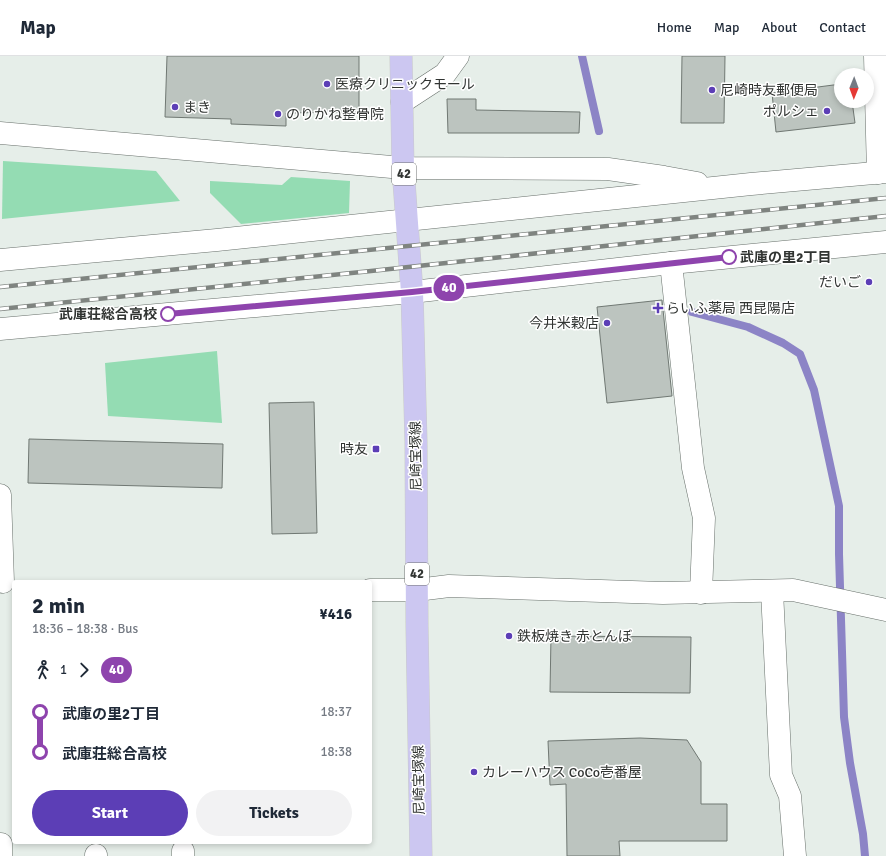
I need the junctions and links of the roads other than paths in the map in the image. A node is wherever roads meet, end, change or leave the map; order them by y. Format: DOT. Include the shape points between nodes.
graph roads {
  1 [pos="401,56"];
  2 [pos="458,56"];
  3 [pos="875,56"];
  4 [pos="402,102"];
  5 [pos="0,133"];
  6 [pos="404,168"];
  7 [pos="882,172"];
  8 [pos="721,188"];
  9 [pos="406,220"];
  10 [pos="886,242"];
  11 [pos="0,260"];
  12 [pos="671,263"];
  13 [pos="412,292"];
  14 [pos="0,330"];
  15 [pos="0,495"];
  16 [pos="6,582"];
  17 [pos="372,590"];
  18 [pos="417,590"];
  19 [pos="772,591"];
  20 [pos="701,593"];
  21 [pos="886,610"];
  22 [pos="421,856"];
  23 [pos="795,856"];
  1 -- 4 [label="main road, 尼崎宝塚線 / 42"];
  2 -- 4 [label="street" via="445,74"];
  3 -- 7 [label="street"];
  4 -- 6 [label="main road, 尼崎宝塚線 / 42"];
  5 -- 6 [label="street"];
  6 -- 8 [label="street" via="608,169"];
  6 -- 9 [label="main road, 尼崎宝塚線 / 42"];
  7 -- 8 [label="street"];
  8 -- 9 [label="street"];
  9 -- 11 [label="street"];
  9 -- 13 [label="main road, 尼崎宝塚線 / 42"];
  10 -- 12 [label="street"];
  12 -- 13 [label="street"];
  12 -- 20 [label="street" via="693,468 704,518"];
  13 -- 14 [label="street"];
  13 -- 18 [label="main road, 尼崎宝塚線 / 42"];
  15 -- 16 [label="street"];
  17 -- 18 [label="street"];
  18 -- 20 [label="street" via="449,586"];
  18 -- 22 [label="main road, 尼崎宝塚線 / 42"];
  19 -- 20 [label="street"];
  19 -- 21 [label="street" via="793,590"];
  19 -- 23 [label="street" via="781,775 790,796"];
}
